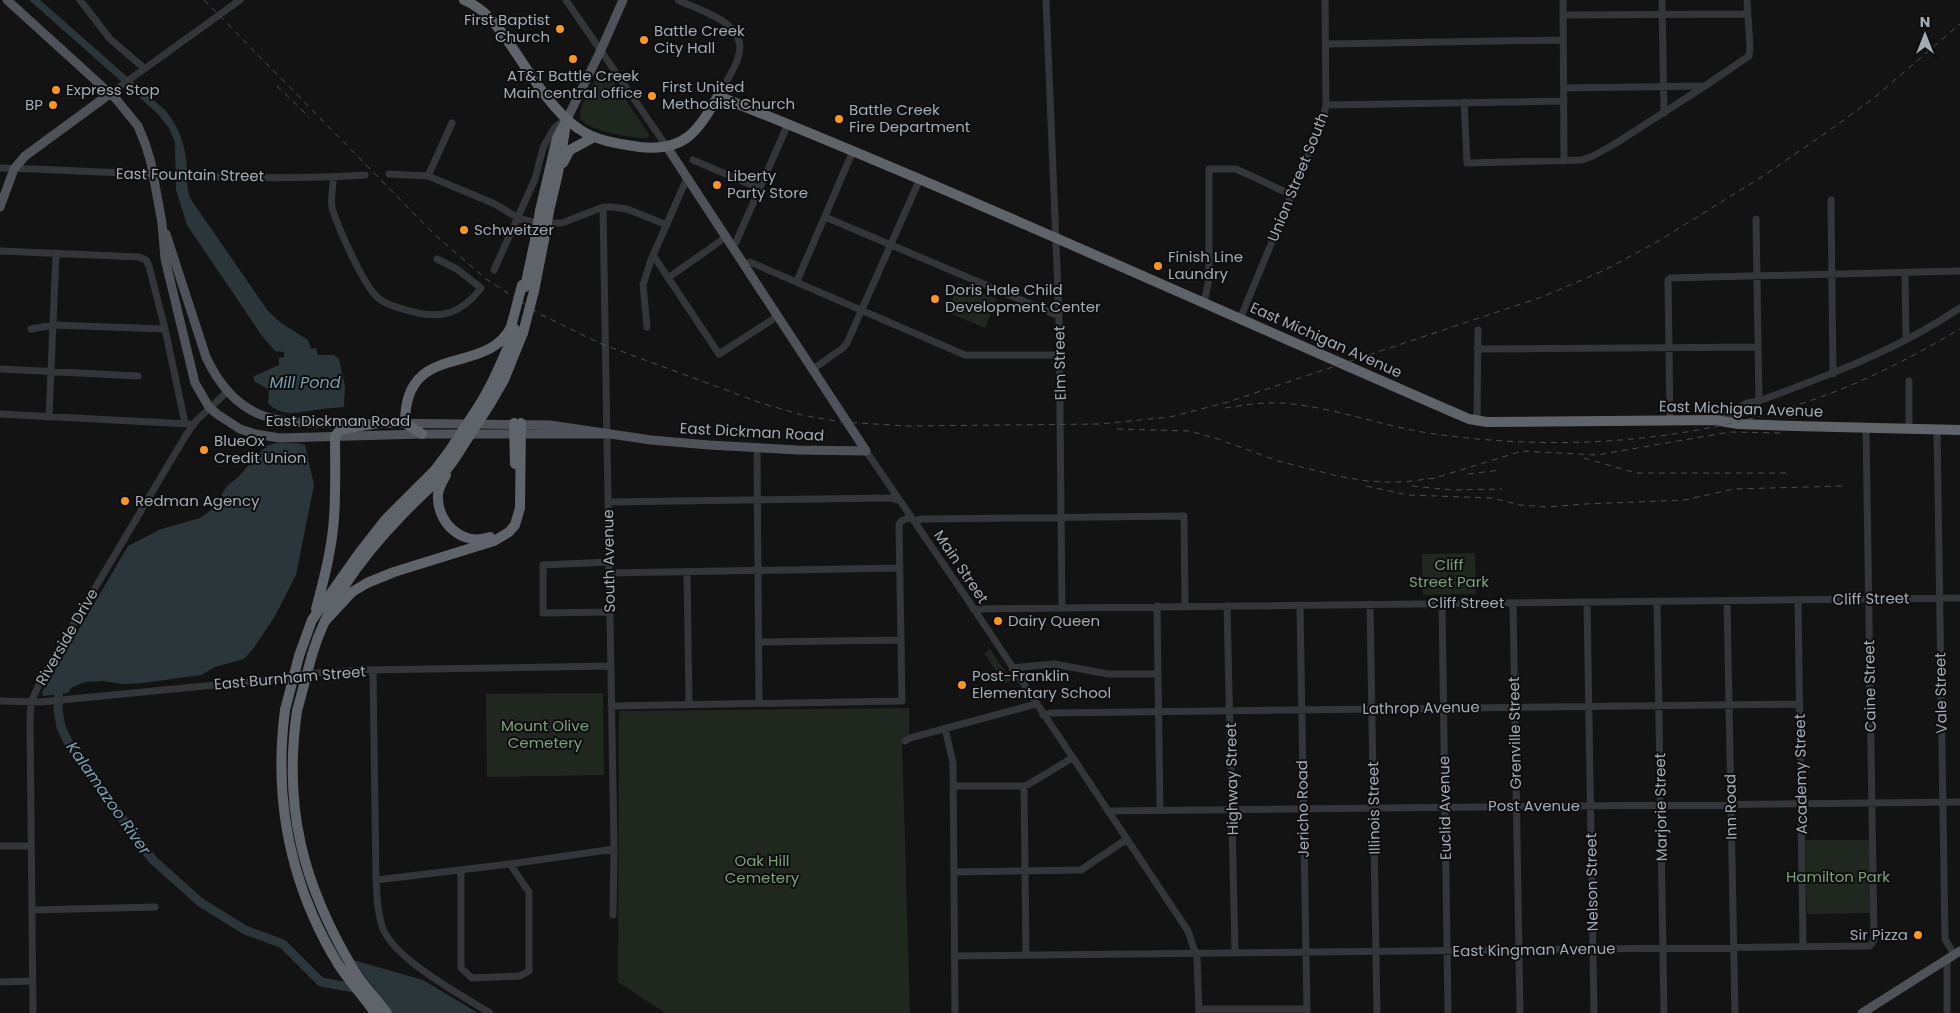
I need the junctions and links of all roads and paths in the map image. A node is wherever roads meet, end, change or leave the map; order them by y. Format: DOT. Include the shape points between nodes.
graph roads {
  1 [pos="6,0"];
  2 [pos="80,0"];
  3 [pos="240,0"];
  4 [pos="566,0"];
  5 [pos="623,0"];
  6 [pos="678,0"];
  7 [pos="1046,0"];
  8 [pos="1325,0"];
  9 [pos="1563,0"];
  10 [pos="1662,0"];
  11 [pos="1748,0"];
  12 [pos="469,1"];
  13 [pos="1746,14"];
  14 [pos="1662,15"];
  15 [pos="1563,16"];
  16 [pos="1563,40"];
  17 [pos="1326,44"];
  18 [pos="601,50"];
  19 [pos="144,68"];
  20 [pos="1704,86"];
  21 [pos="1663,87"];
  22 [pos="1564,88"];
  23 [pos="111,93"];
  24 [pos="718,96"];
  25 [pos="1564,101"];
  26 [pos="1464,102"];
  27 [pos="1326,105"];
  28 [pos="1664,113"];
  29 [pos="567,119"];
  30 [pos="452,123"];
  31 [pos="788,124"];
  32 [pos="594,137"];
  33 [pos="667,147"];
  34 [pos="852,151"];
  35 [pos="694,160"];
  36 [pos="1564,161"];
  37 [pos="0,168"];
  38 [pos="14,169"];
  39 [pos="558,173"];
  40 [pos="389,174"];
  41 [pos="153,175"];
  42 [pos="365,175"];
  43 [pos="428,176"];
  44 [pos="333,177"];
  45 [pos="687,178"];
  46 [pos="919,180"];
  47 [pos="758,190"];
  48 [pos="1292,195"];
  49 [pos="1831,200"];
  50 [pos="0,207"];
  51 [pos="603,207"];
  52 [pos="545,211"];
  53 [pos="826,217"];
  54 [pos="518,218"];
  55 [pos="1756,219"];
  56 [pos="162,223"];
  57 [pos="667,225"];
  58 [pos="726,237"];
  59 [pos="1056,238"];
  60 [pos="539,240"];
  61 [pos="890,245"];
  62 [pos="732,246"];
  63 [pos="0,251"];
  64 [pos="56,253"];
  65 [pos="654,255"];
  66 [pos="437,260"];
  67 [pos="744,265"];
  68 [pos="494,270"];
  69 [pos="1960,272"];
  70 [pos="1905,273"];
  71 [pos="1831,274"];
  72 [pos="1757,275"];
  73 [pos="668,278"];
  74 [pos="797,282"];
  75 [pos="527,285"];
  76 [pos="1204,303"];
  77 [pos="1960,308"];
  78 [pos="862,310"];
  79 [pos="778,316"];
  80 [pos="1059,316"];
  81 [pos="1240,319"];
  82 [pos="53,325"];
  83 [pos="647,326"];
  84 [pos="31,329"];
  85 [pos="165,329"];
  86 [pos="516,330"];
  87 [pos="1478,330"];
  88 [pos="1906,340"];
  89 [pos="1669,347"];
  90 [pos="1758,347"];
  91 [pos="1477,349"];
  92 [pos="1060,355"];
  93 [pos="0,369"];
  94 [pos="813,369"];
  95 [pos="51,371"];
  96 [pos="1833,374"];
  97 [pos="138,376"];
  98 [pos="1910,382"];
  99 [pos="227,392"];
  100 [pos="1759,400"];
  101 [pos="209,407"];
  102 [pos="0,414"];
  103 [pos="49,417"];
  104 [pos="1670,420"];
  105 [pos="1715,420"];
  106 [pos="1478,422"];
  107 [pos="378,423"];
  108 [pos="406,423"];
  109 [pos="189,424"];
  110 [pos="518,428"];
  111 [pos="1866,428"];
  112 [pos="1909,428"];
  113 [pos="1937,429"];
  114 [pos="1960,430"];
  115 [pos="422,434"];
  116 [pos="606,434"];
  117 [pos="335,436"];
  118 [pos="757,448"];
  119 [pos="454,451"];
  120 [pos="866,451"];
  121 [pos="451,466"];
  122 [pos="757,500"];
  123 [pos="901,501"];
  124 [pos="608,502"];
  125 [pos="1061,518"];
  126 [pos="913,519"];
  127 [pos="609,562"];
  128 [pos="900,568"];
  129 [pos="758,571"];
  130 [pos="687,572"];
  131 [pos="610,573"];
  132 [pos="1960,598"];
  133 [pos="1940,599"];
  134 [pos="1798,600"];
  135 [pos="1869,600"];
  136 [pos="1657,601"];
  137 [pos="1727,601"];
  138 [pos="1587,602"];
  139 [pos="1442,603"];
  140 [pos="1513,603"];
  141 [pos="1370,604"];
  142 [pos="1300,605"];
  143 [pos="1062,606"];
  144 [pos="1157,606"];
  145 [pos="1185,606"];
  146 [pos="1227,606"];
  147 [pos="973,609"];
  148 [pos="610,612"];
  149 [pos="312,620"];
  150 [pos="326,620"];
  151 [pos="901,640"];
  152 [pos="759,642"];
  153 [pos="610,666"];
  154 [pos="1012,668"];
  155 [pos="373,670"];
  156 [pos="1158,674"];
  157 [pos="0,701"];
  158 [pos="31,702"];
  159 [pos="759,702"];
  160 [pos="689,703"];
  161 [pos="1036,704"];
  162 [pos="1800,704"];
  163 [pos="1728,705"];
  164 [pos="611,706"];
  165 [pos="1589,706"];
  166 [pos="1659,706"];
  167 [pos="1514,707"];
  168 [pos="1372,708"];
  169 [pos="1443,708"];
  170 [pos="1301,709"];
  171 [pos="1230,710"];
  172 [pos="1158,711"];
  173 [pos="1044,715"];
  174 [pos="945,728"];
  175 [pos="905,741"];
  176 [pos="1072,758"];
  177 [pos="953,786"];
  178 [pos="1024,786"];
  179 [pos="1942,802"];
  180 [pos="1960,802"];
  181 [pos="1801,804"];
  182 [pos="1872,804"];
  183 [pos="1660,805"];
  184 [pos="1731,805"];
  185 [pos="1516,806"];
  186 [pos="1590,806"];
  187 [pos="1445,807"];
  188 [pos="1303,808"];
  189 [pos="1375,808"];
  190 [pos="1232,809"];
  191 [pos="1160,810"];
  192 [pos="1108,811"];
  193 [pos="1127,839"];
  194 [pos="0,846"];
  195 [pos="31,846"];
  196 [pos="614,849"];
  197 [pos="510,864"];
  198 [pos="461,870"];
  199 [pos="1025,870"];
  200 [pos="954,872"];
  201 [pos="376,880"];
  202 [pos="155,907"];
  203 [pos="32,910"];
  204 [pos="613,916"];
  205 [pos="1872,945"];
  206 [pos="1803,947"];
  207 [pos="1663,948"];
  208 [pos="1733,948"];
  209 [pos="1593,949"];
  210 [pos="1518,950"];
  211 [pos="1448,951"];
  212 [pos="1235,952"];
  213 [pos="1306,952"];
  214 [pos="1376,952"];
  215 [pos="1196,953"];
  216 [pos="1954,955"];
  217 [pos="955,956"];
  218 [pos="1026,956"];
  219 [pos="0,982"];
  220 [pos="32,982"];
  221 [pos="1199,1011"];
  222 [pos="1306,1011"];
  223 [pos="33,1013"];
  224 [pos="375,1013"];
  225 [pos="387,1013"];
  226 [pos="490,1013"];
  227 [pos="955,1013"];
  228 [pos="1378,1013"];
  229 [pos="1448,1013"];
  230 [pos="1520,1013"];
  231 [pos="1594,1013"];
  232 [pos="1664,1013"];
  233 [pos="1734,1013"];
  234 [pos="1862,1013"];
  235 [pos="1947,1013"];
  1 -- 23 [label="main road, East Dickman Road"];
  2 -- 19 [label="street" via="110,39"];
  3 -- 19 [label="street"];
  4 -- 18 [label="street"];
  5 -- 18 [label="main road"];
  6 -- 24 [label="street" via="725,22 734,29 740,41 739,56"];
  7 -- 59 [label="street, Elm Street"];
  8 -- 17 [label="street, Union Street South"];
  9 -- 15 [label="street"];
  10 -- 14 [label="street"];
  11 -- 13 [label="street"];
  12 -- 29 [label="highway" via="496,24 541,90"];
  13 -- 14 [label="street"];
  13 -- 20 [label="street" via="1749,56"];
  14 -- 15 [label="street"];
  14 -- 21 [label="street"];
  15 -- 16 [label="street"];
  16 -- 17 [label="street"];
  16 -- 22 [label="street"];
  17 -- 27 [label="street, Union Street South"];
  18 -- 29 [label="main road"];
  18 -- 33 [label="street"];
  19 -- 23 [label="street"];
  20 -- 21 [label="street"];
  20 -- 28 [label="street"];
  21 -- 22 [label="street"];
  21 -- 28 [label="street"];
  22 -- 25 [label="street"];
  23 -- 38 [label="main road" via="45,140"];
  23 -- 41 [label="main road, East Dickman Road" via="138,126"];
  24 -- 31 [label="highway, East Michigan Avenue"];
  24 -- 33 [label="highway" via="696,130 679,143"];
  25 -- 26 [label="street"];
  25 -- 36 [label="street"];
  26 -- 27 [label="street"];
  26 -- 36 [label="street" via="1467,163"];
  27 -- 48 [label="street, Union Street South"];
  28 -- 36 [label="street" via="1593,156"];
  29 -- 32 [label="highway"];
  29 -- 39 [label="highway"];
  29 -- 52 [label="highway" via="557,138"];
  29 -- 54 [label="street" via="551,133"];
  30 -- 43 [label="street"];
  31 -- 34 [label="highway, East Michigan Avenue"];
  31 -- 47 [label="street"];
  32 -- 33 [label="highway" via="632,146"];
  32 -- 39 [label="highway" via="570,150"];
  33 -- 45 [label="main road, Main Street"];
  34 -- 46 [label="highway, East Michigan Avenue"];
  34 -- 53 [label="street"];
  35 -- 47 [label="street"];
  37 -- 38 [label="street, East Fountain Street"];
  38 -- 41 [label="street, East Fountain Street"];
  38 -- 50 [label="main road"];
  39 -- 52 [label="highway"];
  40 -- 43 [label="street"];
  41 -- 44 [label="street, East Fountain Street"];
  41 -- 56 [label="main road, East Dickman Road"];
  42 -- 44 [label="street, East Fountain Street"];
  43 -- 54 [label="street" via="495,204"];
  44 -- 66 [label="street" via="332,209 355,260 382,302 423,315 440,315 472,299 481,288 457,269"];
  45 -- 57 [label="street"];
  45 -- 58 [label="main road, Main Street"];
  46 -- 59 [label="highway, East Michigan Avenue"];
  46 -- 61 [label="street"];
  47 -- 62 [label="street"];
  48 -- 76 [label="street" via="1236,169 1209,169 1210,279"];
  48 -- 81 [label="street, Union Street South"];
  49 -- 71 [label="street"];
  51 -- 54 [label="street" via="562,223 537,223"];
  51 -- 57 [label="street" via="627,209"];
  51 -- 116 [label="street, South Avenue"];
  52 -- 60 [label="highway, bridge"];
  53 -- 61 [label="street"];
  53 -- 74 [label="street"];
  54 -- 68 [label="street"];
  55 -- 72 [label="street"];
  56 -- 99 [label="main road, East Dickman Road" via="206,357"];
  56 -- 101 [label="main road, East Dickman Road" via="165,259 195,383"];
  57 -- 65 [label="street"];
  58 -- 62 [label="main road, Main Street"];
  58 -- 73 [label="street"];
  59 -- 76 [label="highway, East Michigan Avenue"];
  59 -- 80 [label="street, Elm Street"];
  60 -- 75 [label="highway"];
  60 -- 75 [label="highway"];
  61 -- 78 [label="street"];
  61 -- 80 [label="street"];
  62 -- 67 [label="main road, Main Street"];
  63 -- 64 [label="street"];
  64 -- 82 [label="street"];
  64 -- 85 [label="street" via="146,260"];
  65 -- 73 [label="street"];
  65 -- 83 [label="street" via="643,285"];
  67 -- 74 [label="street" via="750,262"];
  67 -- 79 [label="main road, Main Street"];
  69 -- 70 [label="street"];
  70 -- 71 [label="street"];
  70 -- 88 [label="street"];
  71 -- 72 [label="street"];
  71 -- 96 [label="street"];
  72 -- 89 [label="street" via="1669,278"];
  72 -- 90 [label="street"];
  73 -- 79 [label="street" via="719,354"];
  74 -- 78 [label="street"];
  75 -- 86 [label="highway, bridge"];
  76 -- 81 [label="highway, East Michigan Avenue"];
  77 -- 88 [label="street"];
  78 -- 92 [label="street" via="965,354"];
  78 -- 94 [label="street" via="843,348"];
  79 -- 94 [label="main road, Main Street"];
  80 -- 92 [label="street, Elm Street"];
  81 -- 106 [label="highway, East Michigan Avenue"];
  82 -- 84 [label="street"];
  82 -- 85 [label="street"];
  82 -- 95 [label="street"];
  85 -- 109 [label="street"];
  86 -- 108 [label="highway" via="487,350 426,372 412,389"];
  86 -- 119 [label="highway, bridge" via="504,380"];
  87 -- 91 [label="street"];
  88 -- 96 [label="street"];
  89 -- 90 [label="street"];
  89 -- 91 [label="street"];
  89 -- 104 [label="street"];
  90 -- 100 [label="street"];
  91 -- 106 [label="street"];
  92 -- 125 [label="street, Elm Street"];
  93 -- 95 [label="street"];
  94 -- 120 [label="main road, Main Street"];
  95 -- 97 [label="street"];
  95 -- 103 [label="street"];
  96 -- 100 [label="street"];
  98 -- 112 [label="street"];
  99 -- 101 [label="street, Riverside Drive"];
  99 -- 107 [label="main road, East Dickman Road" via="255,413 282,422"];
  100 -- 105 [label="street"];
  101 -- 109 [label="street, Riverside Drive"];
  101 -- 117 [label="main road, East Dickman Road" via="240,429 255,434 280,438"];
  102 -- 103 [label="street"];
  103 -- 109 [label="street"];
  104 -- 105 [label="highway, East Michigan Avenue"];
  104 -- 106 [label="highway, East Michigan Avenue"];
  105 -- 111 [label="highway, East Michigan Avenue" via="1738,424"];
  107 -- 108 [label="main road, East Dickman Road"];
  107 -- 117 [label="highway" via="343,429"];
  108 -- 110 [label="main road, East Dickman Road"];
  108 -- 115 [label="highway"];
  109 -- 158 [label="street, Riverside Drive" via="44,674"];
  110 -- 115 [label="main road, East Dickman Road"];
  110 -- 116 [label="main road, East Dickman Road"];
  110 -- 121 [label="highway" via="514,515 499,532 488,538 475,539 456,533 445,522 438,494"];
  110 -- 150 [label="highway" via="521,499 515,525 509,532 494,541 367,583 352,592"];
  111 -- 112 [label="highway, East Michigan Avenue"];
  111 -- 135 [label="street, Caine Street"];
  112 -- 113 [label="highway, East Michigan Avenue"];
  113 -- 114 [label="highway, East Michigan Avenue"];
  113 -- 133 [label="street, Vale Street"];
  115 -- 117 [label="main road, East Dickman Road"];
  116 -- 118 [label="main road, East Dickman Road"];
  116 -- 124 [label="street, South Avenue"];
  117 -- 149 [label="highway" via="332,535"];
  118 -- 120 [label="main road, East Dickman Road"];
  118 -- 122 [label="street"];
  119 -- 121 [label="highway"];
  119 -- 149 [label="highway" via="385,520"];
  120 -- 123 [label="street, Main Street"];
  121 -- 150 [label="highway" via="385,532"];
  122 -- 123 [label="street" via="891,498"];
  122 -- 124 [label="street"];
  122 -- 129 [label="street"];
  123 -- 126 [label="street, Main Street"];
  124 -- 127 [label="street, South Avenue"];
  125 -- 126 [label="street"];
  125 -- 143 [label="street, Elm Street"];
  125 -- 145 [label="street" via="1184,516"];
  126 -- 128 [label="street" via="901,521 899,525"];
  126 -- 147 [label="street, Main Street"];
  127 -- 131 [label="street, South Avenue"];
  127 -- 148 [label="street" via="543,565 543,613"];
  128 -- 129 [label="street"];
  128 -- 151 [label="street"];
  129 -- 130 [label="street"];
  129 -- 152 [label="street"];
  130 -- 131 [label="street"];
  130 -- 160 [label="street"];
  131 -- 148 [label="street, South Avenue"];
  132 -- 133 [label="street, Cliff Street"];
  133 -- 135 [label="street, Cliff Street"];
  133 -- 179 [label="street, Vale Street"];
  134 -- 135 [label="street, Cliff Street"];
  134 -- 137 [label="street, Cliff Street"];
  134 -- 162 [label="street, Academy Street"];
  135 -- 182 [label="street, Caine Street"];
  136 -- 137 [label="street, Cliff Street"];
  136 -- 138 [label="street, Cliff Street"];
  136 -- 166 [label="street, Marjorie Street"];
  137 -- 163 [label="street, Inn Road"];
  138 -- 140 [label="street, Cliff Street"];
  138 -- 165 [label="street, Nelson Street"];
  139 -- 140 [label="street, Cliff Street"];
  139 -- 141 [label="street, Cliff Street"];
  139 -- 169 [label="street, Euclid Avenue"];
  140 -- 167 [label="street, Grenville Street"];
  141 -- 142 [label="street, Cliff Street"];
  141 -- 168 [label="street, Illinois Street"];
  142 -- 146 [label="street, Cliff Street"];
  142 -- 170 [label="street, Jericho Road"];
  143 -- 144 [label="street, Cliff Street"];
  143 -- 147 [label="street, Cliff Street"];
  144 -- 145 [label="street, Cliff Street"];
  144 -- 156 [label="street"];
  145 -- 146 [label="street, Cliff Street"];
  146 -- 171 [label="street, Highway Street"];
  147 -- 154 [label="street, Main Street"];
  148 -- 153 [label="street, South Avenue"];
  149 -- 224 [label="highway, bridge" via="285,710 282,736 281,772 289,848 296,876 314,918 351,982"];
  150 -- 225 [label="highway, bridge" via="312,655 293,738 299,843 324,915 358,976"];
  151 -- 152 [label="street"];
  151 -- 159 [label="street" via="902,701"];
  152 -- 159 [label="street"];
  153 -- 155 [label="street, East Burnham Street"];
  153 -- 164 [label="street, South Avenue"];
  154 -- 156 [label="street" via="1054,664 1108,674"];
  154 -- 161 [label="street, Main Street"];
  155 -- 158 [label="street, East Burnham Street" via="300,674 268,680"];
  155 -- 201 [label="street"];
  156 -- 172 [label="street"];
  157 -- 158 [label="street, East Burnham Street"];
  158 -- 195 [label="street, Riverside Drive"];
  159 -- 160 [label="street"];
  160 -- 164 [label="street"];
  161 -- 173 [label="street, Main Street"];
  161 -- 174 [label="street"];
  162 -- 163 [label="street, Lathrop Avenue"];
  162 -- 181 [label="street, Academy Street"];
  163 -- 166 [label="street, Lathrop Avenue"];
  163 -- 184 [label="street, Inn Road"];
  164 -- 196 [label="street, South Avenue"];
  165 -- 166 [label="street, Lathrop Avenue"];
  165 -- 167 [label="street, Lathrop Avenue"];
  165 -- 186 [label="street, Nelson Street"];
  166 -- 183 [label="street, Marjorie Street"];
  167 -- 169 [label="street, Lathrop Avenue"];
  167 -- 185 [label="street, Grenville Street"];
  168 -- 169 [label="street, Lathrop Avenue"];
  168 -- 170 [label="street, Lathrop Avenue"];
  168 -- 189 [label="street, Illinois Street"];
  169 -- 187 [label="street, Euclid Avenue"];
  170 -- 171 [label="street, Lathrop Avenue"];
  170 -- 188 [label="street, Jericho Road"];
  171 -- 172 [label="street, Lathrop Avenue"];
  171 -- 190 [label="street, Highway Street"];
  172 -- 173 [label="street, Lathrop Avenue"];
  172 -- 191 [label="street"];
  173 -- 176 [label="street, Main Street"];
  174 -- 175 [label="street"];
  174 -- 177 [label="street" via="952,752"];
  176 -- 178 [label="street"];
  176 -- 192 [label="street, Main Street"];
  177 -- 178 [label="street"];
  177 -- 200 [label="street"];
  178 -- 199 [label="street"];
  179 -- 180 [label="street, Post Avenue"];
  179 -- 182 [label="street, Post Avenue"];
  179 -- 216 [label="street, Vale Street" via="1945,939"];
  181 -- 182 [label="street, Post Avenue"];
  181 -- 184 [label="street, Post Avenue"];
  181 -- 206 [label="street, Academy Street"];
  182 -- 205 [label="street, Caine Street"];
  183 -- 184 [label="street, Post Avenue"];
  183 -- 186 [label="street, Post Avenue"];
  183 -- 207 [label="street, Marjorie Street"];
  184 -- 208 [label="street, Inn Road"];
  185 -- 186 [label="street, Post Avenue"];
  185 -- 187 [label="street, Post Avenue"];
  185 -- 210 [label="street, Grenville Street"];
  186 -- 209 [label="street, Nelson Street"];
  187 -- 189 [label="street, Post Avenue"];
  187 -- 211 [label="street, Euclid Avenue"];
  188 -- 189 [label="street, Post Avenue"];
  188 -- 190 [label="street, Post Avenue"];
  188 -- 213 [label="street, Jericho Road"];
  189 -- 214 [label="street, Illinois Street"];
  190 -- 191 [label="street, Post Avenue"];
  190 -- 212 [label="street, Highway Street"];
  191 -- 192 [label="street, Post Avenue"];
  192 -- 193 [label="street, Main Street"];
  193 -- 199 [label="street" via="1081,870"];
  193 -- 215 [label="street, Main Street" via="1188,931"];
  194 -- 195 [label="street"];
  195 -- 203 [label="street, Riverside Drive"];
  196 -- 197 [label="street"];
  196 -- 204 [label="street, South Avenue"];
  197 -- 198 [label="street"];
  197 -- 198 [label="street" via="529,892 529,971 520,976 472,978 461,968"];
  198 -- 201 [label="street"];
  199 -- 200 [label="street"];
  199 -- 218 [label="street"];
  200 -- 217 [label="street"];
  201 -- 226 [label="street" via="383,929 395,947 436,980"];
  202 -- 203 [label="street"];
  203 -- 220 [label="street, Riverside Drive"];
  205 -- 206 [label="street, East Kingman Avenue"];
  206 -- 208 [label="street, East Kingman Avenue"];
  207 -- 208 [label="street, East Kingman Avenue"];
  207 -- 209 [label="street, East Kingman Avenue"];
  207 -- 232 [label="street, Marjorie Street"];
  208 -- 233 [label="street, Inn Road"];
  209 -- 210 [label="street, East Kingman Avenue"];
  209 -- 231 [label="street, Nelson Street"];
  210 -- 211 [label="street, East Kingman Avenue"];
  210 -- 230 [label="street, Grenville Street"];
  211 -- 214 [label="street, East Kingman Avenue"];
  211 -- 229 [label="street, Euclid Avenue"];
  212 -- 213 [label="street, East Kingman Avenue"];
  212 -- 215 [label="street, East Kingman Avenue"];
  213 -- 214 [label="street, East Kingman Avenue"];
  213 -- 222 [label="street, Jericho Road"];
  214 -- 228 [label="street, Illinois Street"];
  215 -- 218 [label="street, East Kingman Avenue"];
  215 -- 221 [label="street, Main Street"];
  216 -- 234 [label="main road"];
  216 -- 235 [label="street, Vale Street"];
  217 -- 218 [label="street, East Kingman Avenue"];
  217 -- 227 [label="street"];
  219 -- 220 [label="street"];
  220 -- 223 [label="street, Riverside Drive"];
  221 -- 222 [label="street"];
}
